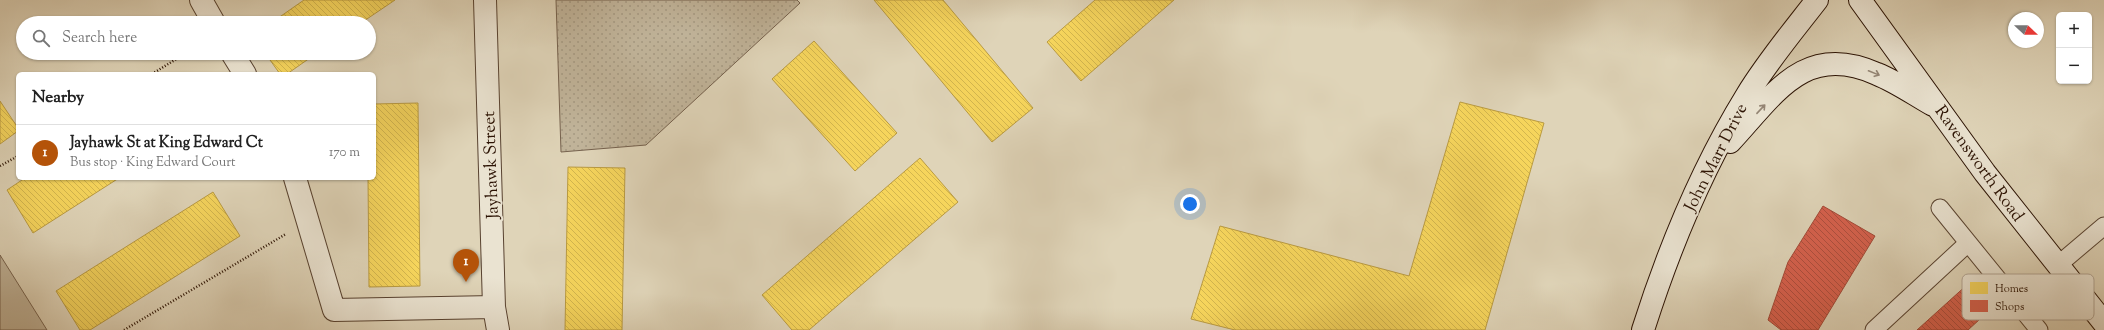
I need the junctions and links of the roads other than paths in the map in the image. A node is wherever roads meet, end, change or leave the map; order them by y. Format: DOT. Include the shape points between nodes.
graph roads {
  1 [pos="201,0"];
  2 [pos="484,0"];
  3 [pos="1817,0"];
  4 [pos="1860,0"];
  5 [pos="210,16"];
  6 [pos="236,60"];
  7 [pos="244,72"];
  8 [pos="1939,108"];
  9 [pos="1706,168"];
  10 [pos="295,180"];
  11 [pos="1940,208"];
  12 [pos="2104,226"];
  13 [pos="1968,242"];
  14 [pos="2058,265"];
  15 [pos="1993,274"];
  16 [pos="2065,274"];
  17 [pos="494,307"];
  18 [pos="2094,310"];
  19 [pos="2030,320"];
  20 [pos="2104,323"];
  21 [pos="498,330"];
  22 [pos="1643,330"];
  23 [pos="1874,330"];
  24 [pos="2038,330"];
  1 -- 5 [label="street"];
  2 -- 17 [label="street, Jayhawk Street"];
  3 -- 9 [label="street, John Marr Drive" via="1747,94"];
  4 -- 8 [label="street, Ravensworth Road"];
  6 -- 7 [label="street"];
  9 -- 8 [label="street, one-way" via="1783,86 1803,70 1813,66 1836,63 1861,68 1878,74"];
  8 -- 14 [label="street, Ravensworth Road" via="1985,173"];
  9 -- 22 [label="street, John Marr Drive" via="1674,242"];
  10 -- 17 [label="street" via="334,310"];
  11 -- 13 [label="lane"];
  12 -- 14 [label="lane"];
  13 -- 15 [label="lane"];
  13 -- 23 [label="lane"];
  14 -- 16 [label="street, Ravensworth Road"];
  17 -- 21 [label="street, Jayhawk Street"];
  18 -- 20 [label="street, Ravensworth Road"];
  19 -- 24 [label="lane"];
}
